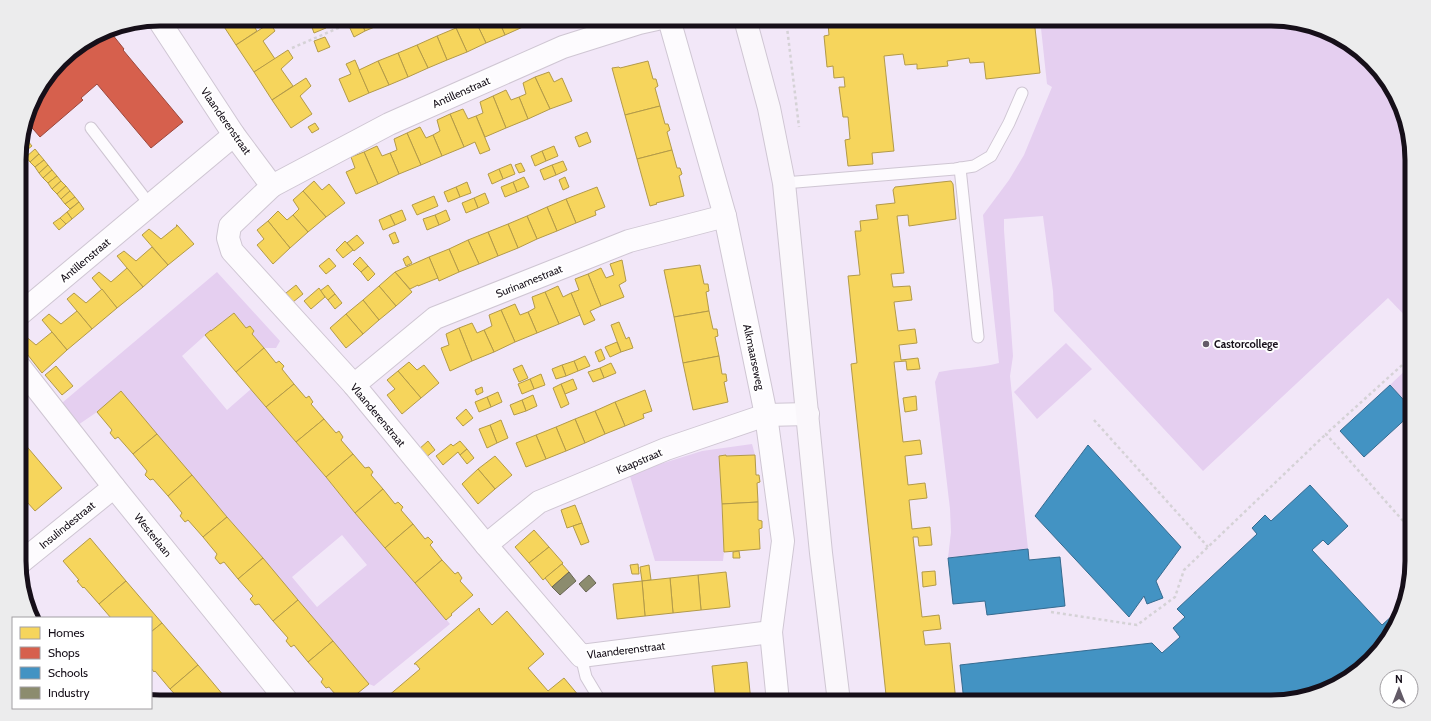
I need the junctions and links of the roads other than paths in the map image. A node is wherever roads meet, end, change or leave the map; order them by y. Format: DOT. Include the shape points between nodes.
graph roads {
  1 [pos="162,26"];
  2 [pos="629,26"];
  3 [pos="671,26"];
  4 [pos="747,26"];
  5 [pos="1022,94"];
  6 [pos="91,128"];
  7 [pos="234,134"];
  8 [pos="960,168"];
  9 [pos="784,183"];
  10 [pos="272,186"];
  11 [pos="150,205"];
  12 [pos="725,216"];
  13 [pos="26,309"];
  14 [pos="978,337"];
  15 [pos="26,375"];
  16 [pos="354,385"];
  17 [pos="808,414"];
  18 [pos="766,415"];
  19 [pos="114,487"];
  20 [pos="486,546"];
  21 [pos="26,554"];
  22 [pos="771,632"];
  23 [pos="581,656"];
  24 [pos="282,695"];
  25 [pos="596,695"];
  26 [pos="777,695"];
  27 [pos="838,695"];
  1 -- 7 [label="street, Vlaanderenstraat"];
  2 -- 10 [label="street, Antillenstraat" via="563,47 389,124"];
  3 -- 12 [label="street, Alkmaarseweg"];
  4 -- 9 [label="street" via="769,108"];
  5 -- 8 [label="lane" via="991,156 974,166"];
  6 -- 11 [label="lane"];
  7 -- 10 [label="street, Vlaanderenstraat"];
  7 -- 11 [label="street, Antillenstraat"];
  8 -- 9 [label="lane"];
  8 -- 14 [label="lane"];
  9 -- 17 [label="street"];
  10 -- 16 [label="street, Vlaanderenstraat" via="230,226 228,238 232,251"];
  11 -- 13 [label="street, Antillenstraat"];
  12 -- 16 [label="street, Surinamestraat" via="629,241 436,318"];
  12 -- 18 [label="street, Alkmaarseweg"];
  15 -- 19 [label="street, Westerlaan"];
  16 -- 20 [label="street, Vlaanderenstraat"];
  17 -- 18 [label="street, Kaapstraat"];
  17 -- 27 [label="street"];
  18 -- 20 [label="street, Kaapstraat" via="666,449 539,502"];
  18 -- 22 [label="street, Alkmaarseweg" via="783,541"];
  19 -- 21 [label="street, Insulindestraat"];
  19 -- 24 [label="street, Westerlaan"];
  20 -- 23 [label="street, Vlaanderenstraat"];
  22 -- 23 [label="street, Vlaanderenstraat"];
  22 -- 26 [label="street, Alkmaarseweg"];
  23 -- 25 [label="lane" via="586,677"];
}
